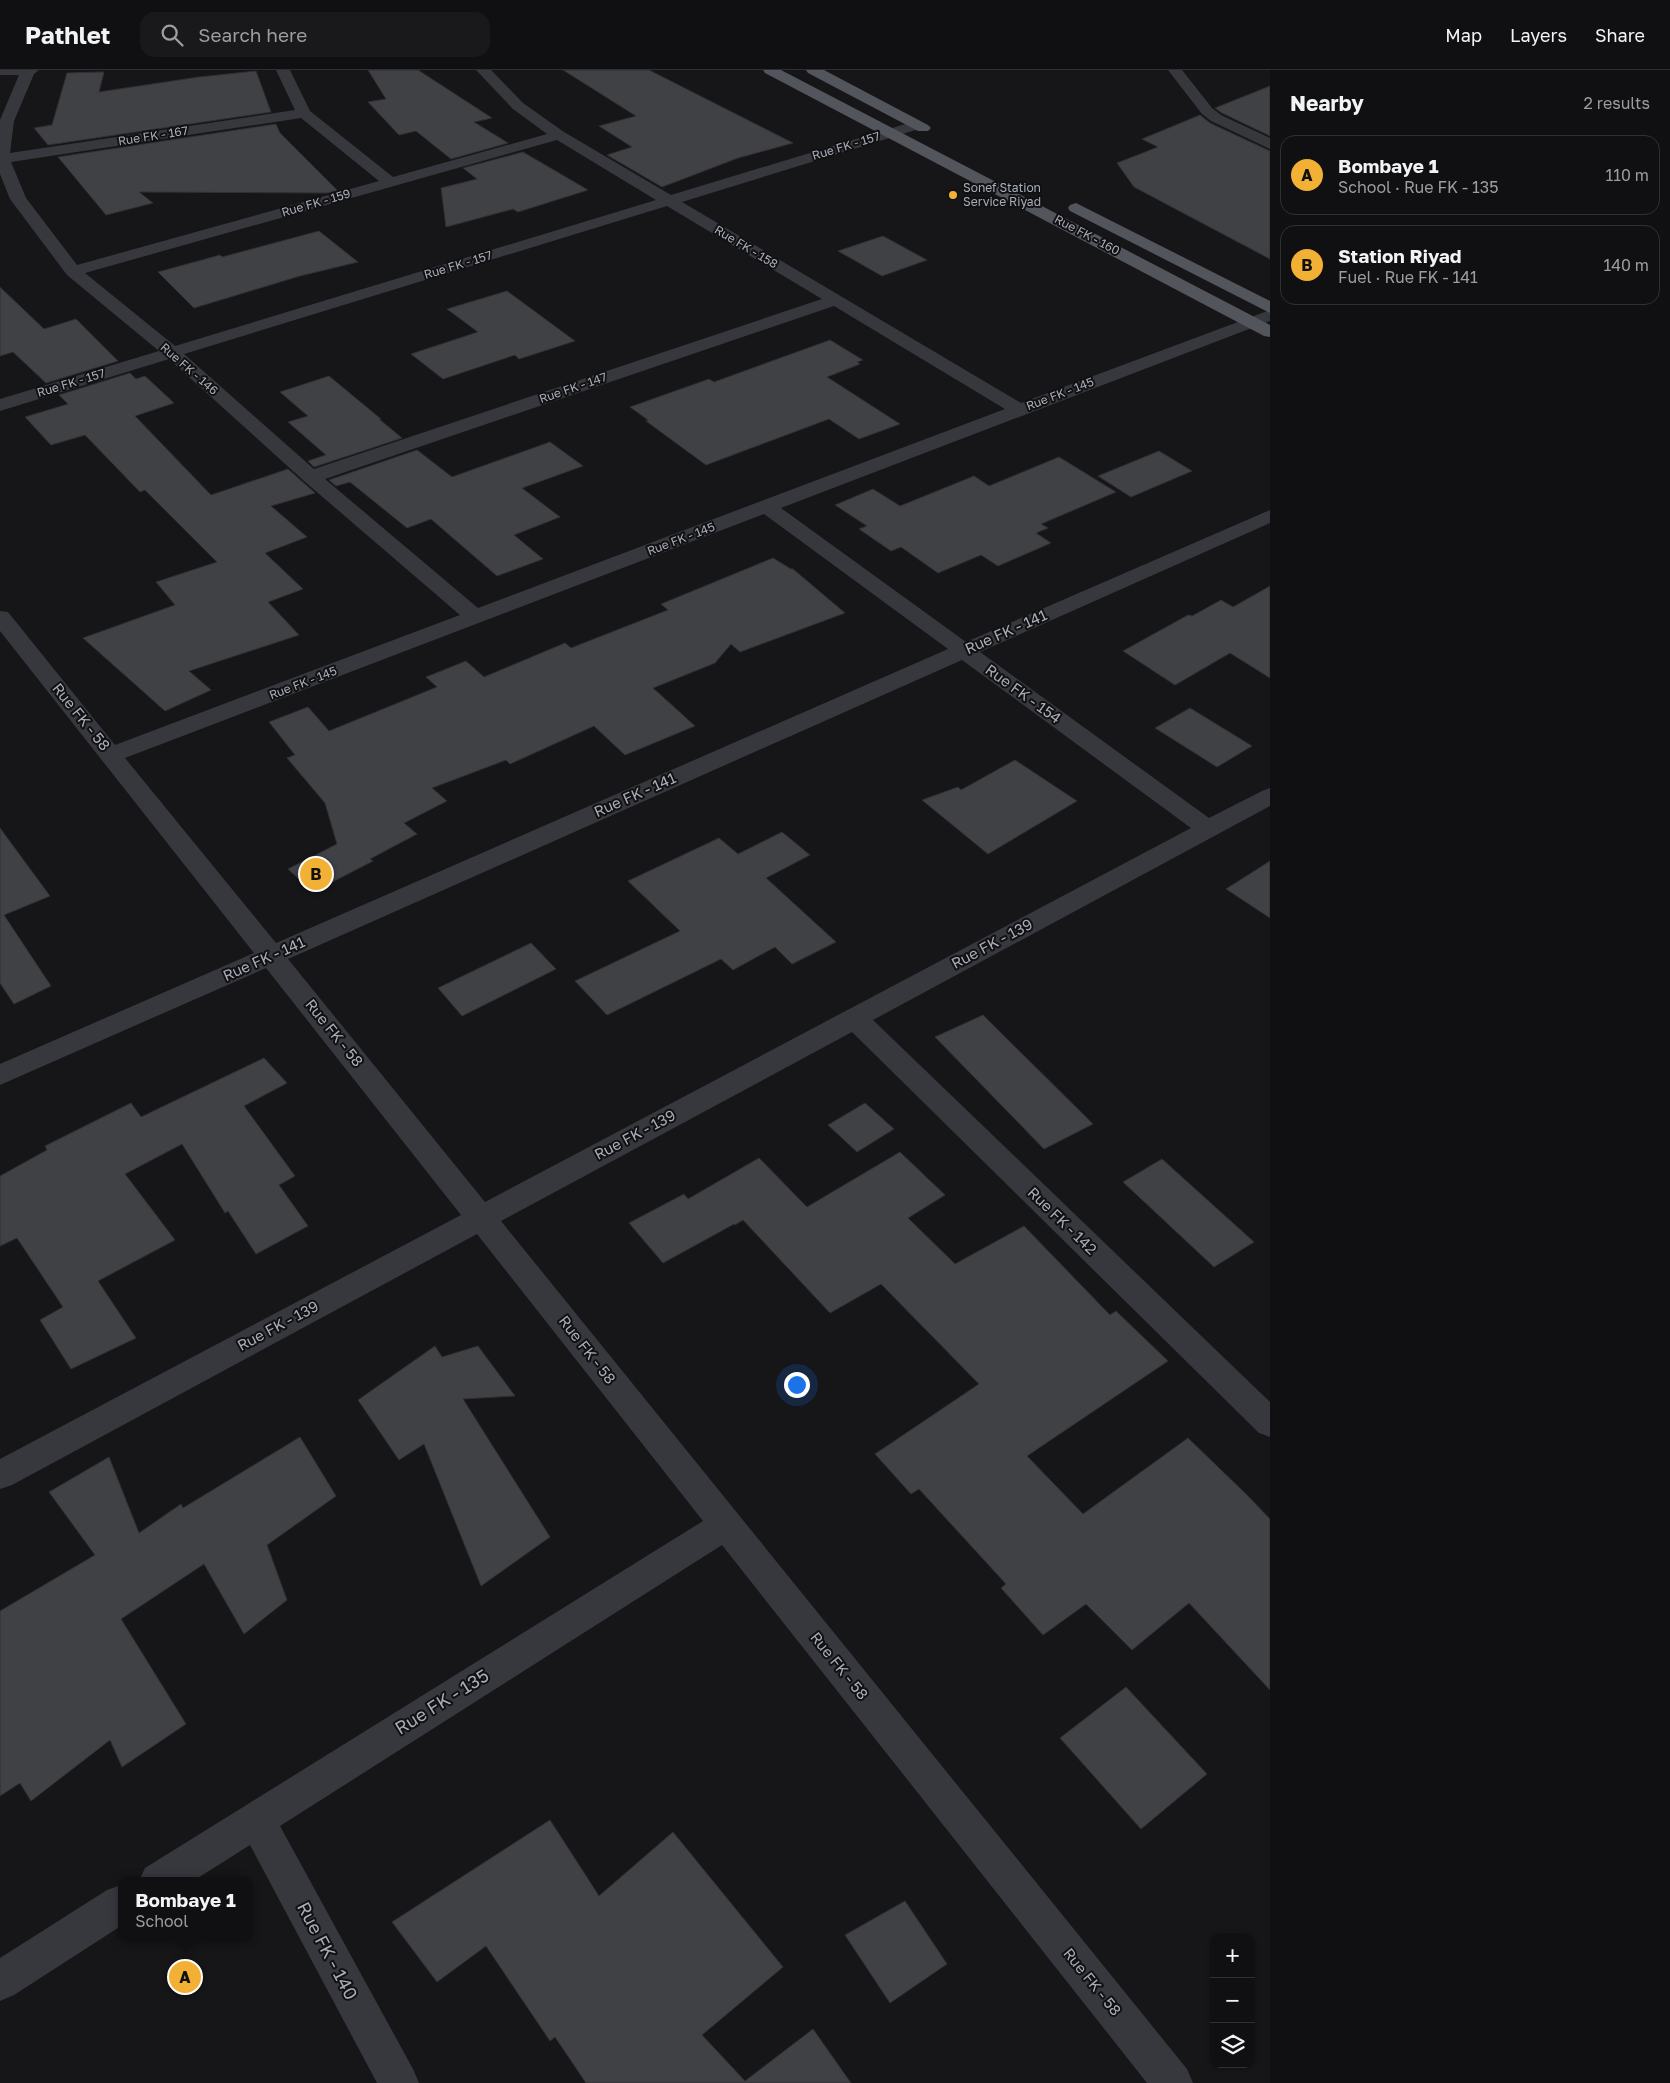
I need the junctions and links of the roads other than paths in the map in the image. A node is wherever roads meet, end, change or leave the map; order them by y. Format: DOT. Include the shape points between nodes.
graph roads {
  1 [pos="28,70"];
  2 [pos="32,70"];
  3 [pos="283,70"];
  4 [pos="483,70"];
  5 [pos="770,70"];
  6 [pos="813,70"];
  7 [pos="1175,70"];
  8 [pos="0,71"];
  9 [pos="304,113"];
  10 [pos="917,125"];
  11 [pos="890,132"];
  12 [pos="934,134"];
  13 [pos="559,135"];
  14 [pos="1270,144"];
  15 [pos="2,159"];
  16 [pos="390,182"];
  17 [pos="669,200"];
  18 [pos="1061,200"];
  19 [pos="74,270"];
  20 [pos="836,300"];
  21 [pos="1270,308"];
  22 [pos="1270,315"];
  23 [pos="1251,322"];
  24 [pos="1270,332"];
  25 [pos="171,352"];
  26 [pos="0,405"];
  27 [pos="1020,410"];
  28 [pos="310,477"];
  29 [pos="766,506"];
  30 [pos="1270,516"];
  31 [pos="0,617"];
  32 [pos="475,617"];
  33 [pos="963,651"];
  34 [pos="112,755"];
  35 [pos="1270,796"];
  36 [pos="1208,829"];
  37 [pos="271,956"];
  38 [pos="854,1018"];
  39 [pos="0,1075"];
  40 [pos="482,1217"];
  41 [pos="1270,1423"];
  42 [pos="0,1475"];
  43 [pos="726,1525"];
  44 [pos="256,1819"];
  45 [pos="164,1877"];
  46 [pos="118,1906"];
  47 [pos="0,1981"];
  48 [pos="399,2083"];
  49 [pos="1173,2083"];
  1 -- 2 [label="street"];
  1 -- 8 [label="street"];
  1 -- 15 [label="street, Rue FK - 146" via="7,121"];
  3 -- 9 [label="street"];
  4 -- 13 [label="street, Rue FK - 158" via="518,106"];
  5 -- 11 [label="main road, Rue FK - 160"];
  6 -- 10 [label="main road"];
  7 -- 14 [label="street" via="1207,111"];
  9 -- 15 [label="street, Rue FK - 167"];
  9 -- 16 [label="street"];
  10 -- 11 [label="street, Rue FK - 157"];
  10 -- 12 [label="main road"];
  11 -- 17 [label="street, Rue FK - 157"];
  11 -- 23 [label="main road, Rue FK - 160"];
  13 -- 16 [label="street, Rue FK - 159"];
  13 -- 17 [label="street, Rue FK - 158"];
  15 -- 19 [label="street, Rue FK - 146" via="18,199"];
  16 -- 19 [label="street, Rue FK - 159"];
  17 -- 20 [label="street, Rue FK - 158"];
  17 -- 25 [label="street, Rue FK - 157"];
  18 -- 21 [label="main road, Rue FK - 160"];
  19 -- 25 [label="street, Rue FK - 146"];
  20 -- 27 [label="street, Rue FK - 158"];
  20 -- 28 [label="street, Rue FK - 147"];
  22 -- 23 [label="street, Rue FK - 145"];
  23 -- 24 [label="main road, Rue FK - 160"];
  23 -- 27 [label="street, Rue FK - 145"];
  25 -- 26 [label="street, Rue FK - 157"];
  25 -- 28 [label="street, Rue FK - 146"];
  27 -- 29 [label="street, Rue FK - 145"];
  28 -- 32 [label="street, Rue FK - 146"];
  29 -- 32 [label="street, Rue FK - 145"];
  29 -- 33 [label="street, Rue FK - 154"];
  30 -- 33 [label="street, Rue FK - 141"];
  31 -- 34 [label="street, Rue FK - 58"];
  32 -- 34 [label="street, Rue FK - 145"];
  33 -- 36 [label="street, Rue FK - 154"];
  33 -- 37 [label="street, Rue FK - 141"];
  34 -- 37 [label="street, Rue FK - 58"];
  35 -- 36 [label="street, Rue FK - 139"];
  36 -- 38 [label="street, Rue FK - 139"];
  37 -- 39 [label="street, Rue FK - 141"];
  37 -- 40 [label="street, Rue FK - 58"];
  38 -- 40 [label="street, Rue FK - 139"];
  38 -- 41 [label="street, Rue FK - 142"];
  40 -- 42 [label="street, Rue FK - 139"];
  40 -- 43 [label="street, Rue FK - 58"];
  43 -- 44 [label="street, Rue FK - 135"];
  43 -- 49 [label="street, Rue FK - 58"];
  44 -- 45 [label="street, Rue FK - 135"];
  44 -- 48 [label="street, Rue FK - 140"];
  46 -- 47 [label="street"];
}
